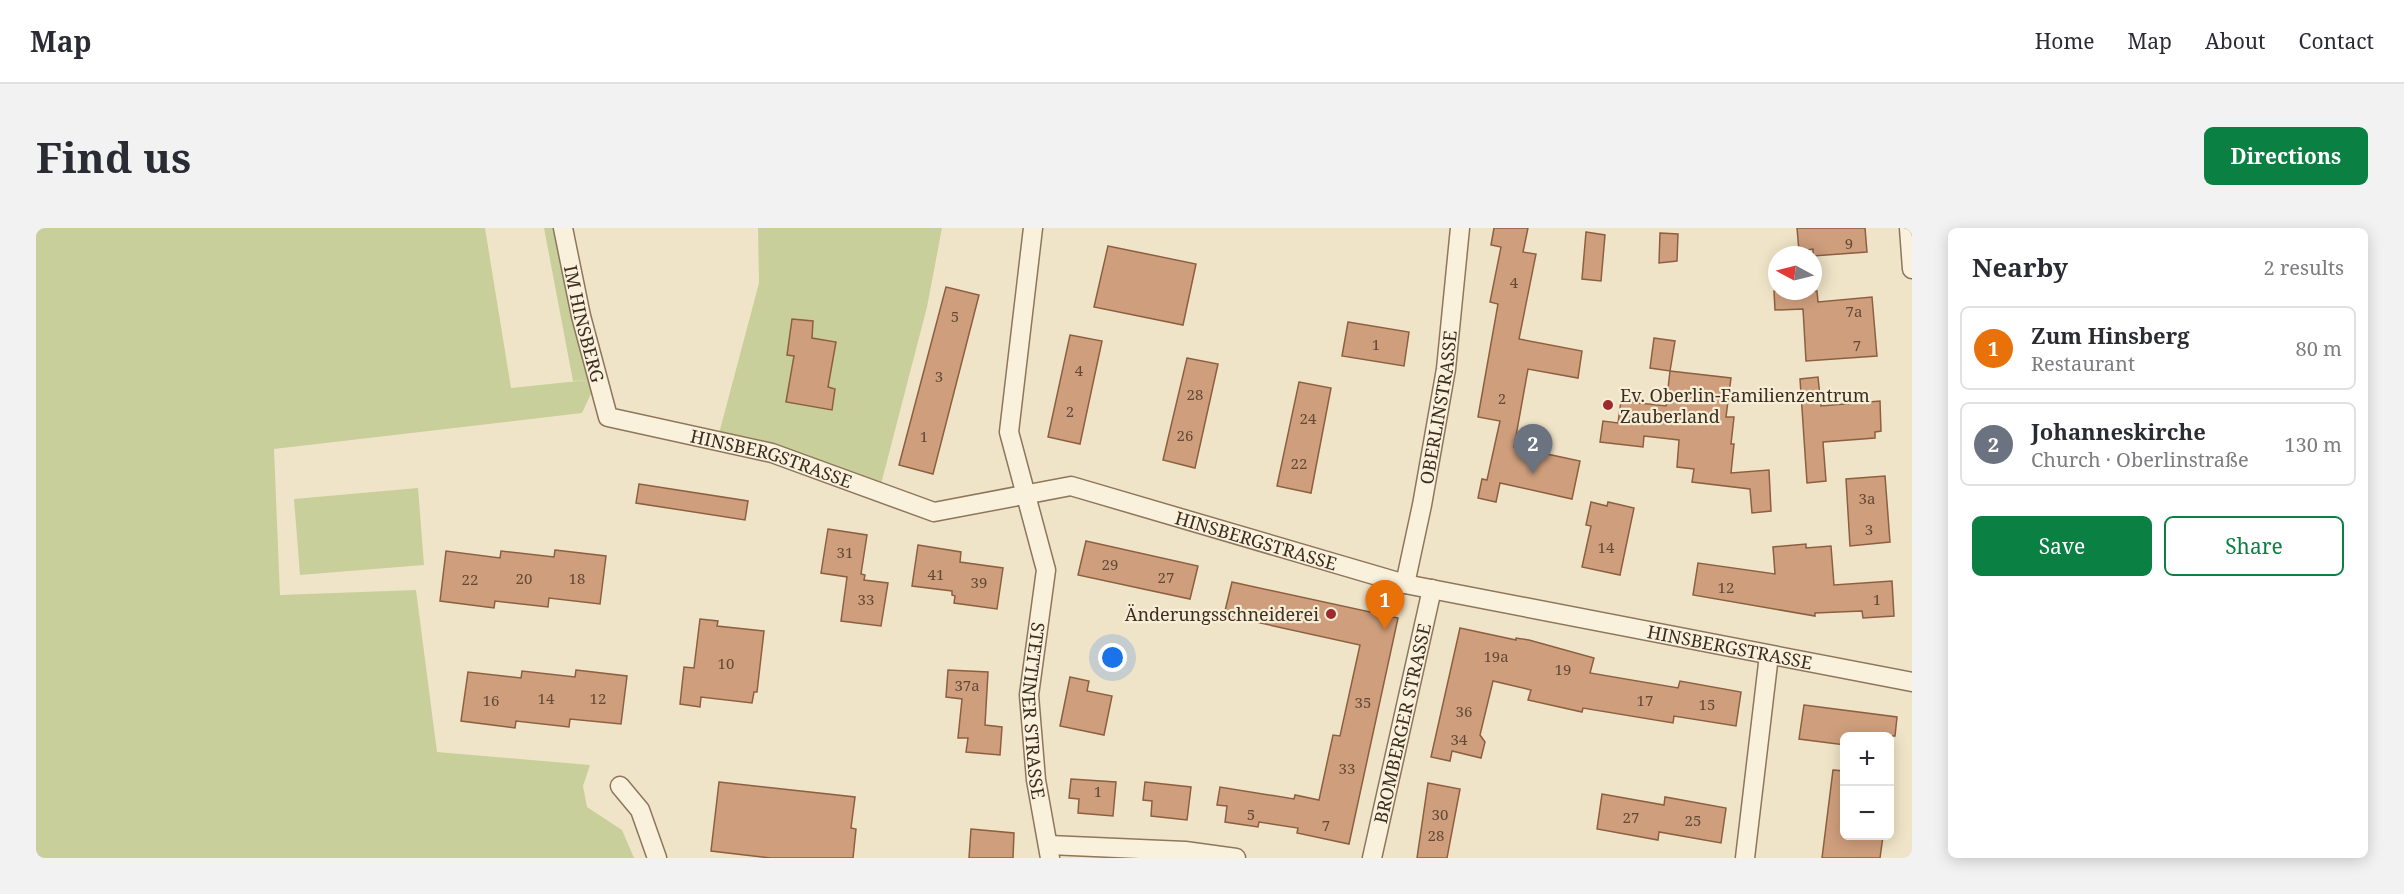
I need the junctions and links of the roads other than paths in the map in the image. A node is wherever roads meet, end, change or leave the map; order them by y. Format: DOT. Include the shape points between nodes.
graph roads {
  1 [pos="564,228"];
  2 [pos="1032,228"];
  3 [pos="1460,228"];
  4 [pos="1909,228"];
  5 [pos="1912,269"];
  6 [pos="608,417"];
  7 [pos="1027,494"];
  8 [pos="1405,584"];
  9 [pos="1432,589"];
  10 [pos="1769,655"];
  11 [pos="1912,682"];
  12 [pos="620,786"];
  13 [pos="1050,852"];
  14 [pos="657,858"];
  15 [pos="1236,858"];
  16 [pos="1372,858"];
  17 [pos="1745,858"];
  1 -- 6 [label="street, IM HINSBERG" via="581,316"];
  2 -- 7 [label="street, STETTINER STRASSE" via="1009,432"];
  3 -- 8 [label="street, OBERLINSTRASSE" via="1446,369"];
  4 -- 5 [label="street"];
  6 -- 7 [label="street, HINSBERGSTRASSE" via="772,453 934,512"];
  7 -- 8 [label="street, HINSBERGSTRASSE" via="1071,486"];
  7 -- 13 [label="street, STETTINER STRASSE" via="1046,570 1029,695 1036,780"];
  8 -- 9 [label="street, HINSBERGSTRASSE"];
  9 -- 10 [label="street, HINSBERGSTRASSE"];
  9 -- 16 [label="street, BROMBERGER STRASSE"];
  10 -- 11 [label="street, HINSBERGSTRASSE"];
  10 -- 17 [label="street"];
  12 -- 14 [label="street" via="640,810"];
  13 -- 15 [label="street" via="1185,851"];
}
